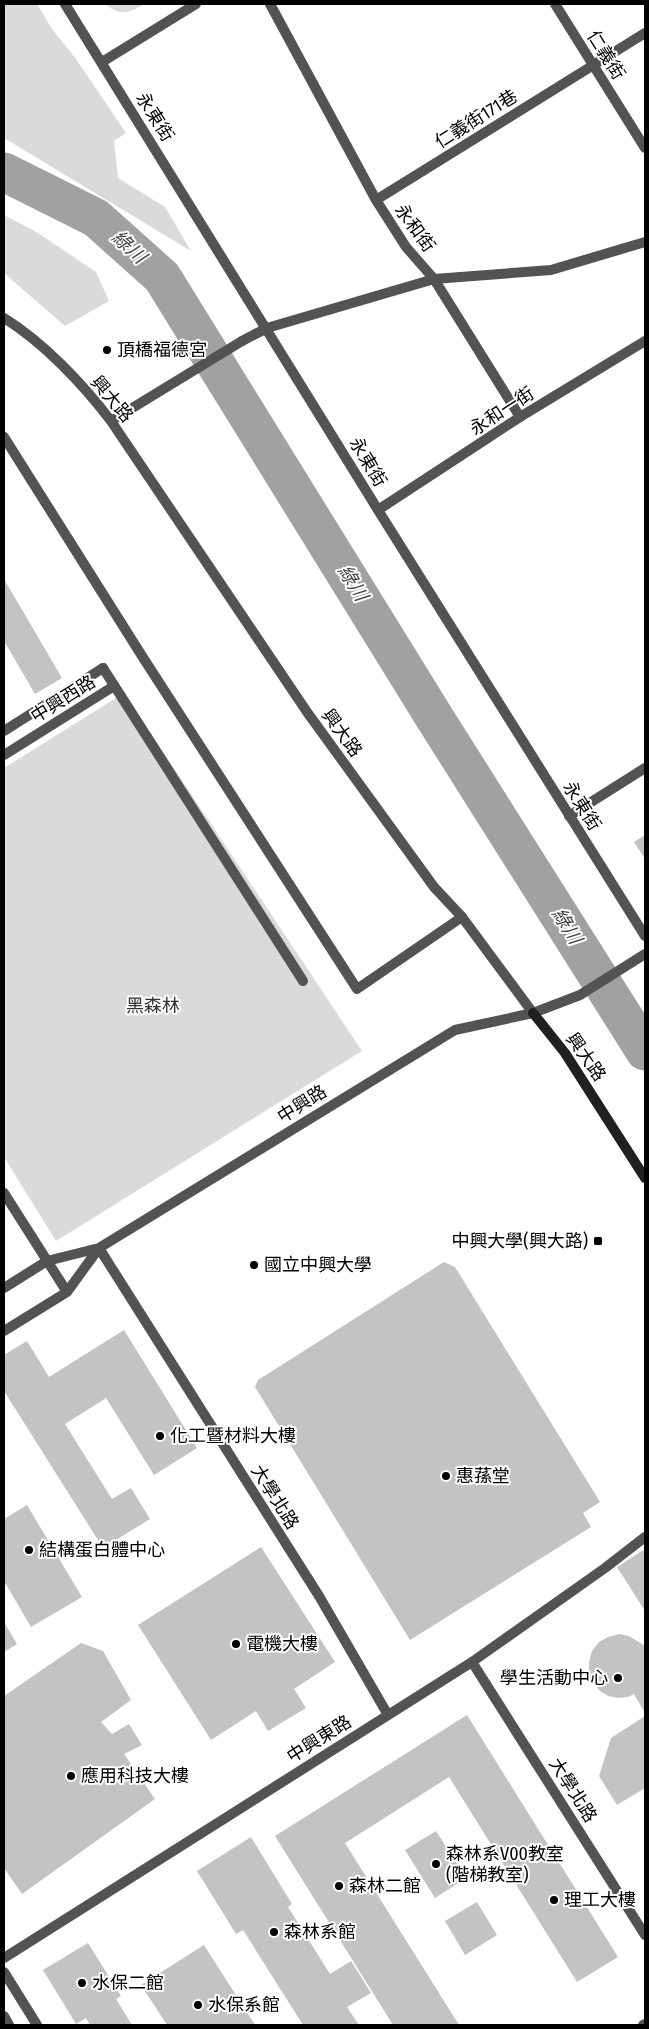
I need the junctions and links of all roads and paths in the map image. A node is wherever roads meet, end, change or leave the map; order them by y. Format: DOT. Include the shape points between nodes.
graph roads {
  1 [pos="65,4"];
  2 [pos="196,4"];
  3 [pos="270,4"];
  4 [pos="555,4"];
  5 [pos="645,33"];
  6 [pos="102,62"];
  7 [pos="594,66"];
  8 [pos="645,148"];
  9 [pos="376,200"];
  10 [pos="645,242"];
  11 [pos="434,279"];
  12 [pos="4,318"];
  13 [pos="267,328"];
  14 [pos="645,341"];
  15 [pos="520,417"];
  16 [pos="111,421"];
  17 [pos="4,437"];
  18 [pos="378,510"];
  19 [pos="114,686"];
  20 [pos="4,731"];
  21 [pos="4,755"];
  22 [pos="645,768"];
  23 [pos="569,816"];
  24 [pos="462,917"];
  25 [pos="645,936"];
  26 [pos="645,954"];
  27 [pos="303,981"];
  28 [pos="533,1012"];
  29 [pos="645,1178"];
  30 [pos="4,1194"];
  31 [pos="99,1248"];
  32 [pos="47,1261"];
  33 [pos="4,1288"];
  34 [pos="67,1292"];
  35 [pos="4,1331"];
  36 [pos="645,1537"];
  37 [pos="472,1662"];
  38 [pos="388,1715"];
  39 [pos="645,1935"];
  40 [pos="4,1958"];
  41 [pos="4,1972"];
  42 [pos="4,2016"];
  43 [pos="9,2025"];
  44 [pos="37,2025"];
  1 -- 6 [label="street, 永東街"];
  2 -- 6 [label="street"];
  3 -- 9 [label="street, 永和街"];
  4 -- 7 [label="street, 仁義街"];
  5 -- 7 [label="street, 仁義街171巷"];
  6 -- 13 [label="street, 永東街"];
  7 -- 8 [label="street, 仁義街"];
  7 -- 9 [label="street, 仁義街171巷"];
  9 -- 11 [label="street, 永和街" via="406,247"];
  10 -- 11 [label="street, 永和街" via="551,270"];
  11 -- 13 [label="street"];
  11 -- 15 [label="street"];
  12 -- 16 [label="street, 興大路" via="39,343"];
  13 -- 16 [label="street"];
  13 -- 18 [label="street, 永東街"];
  14 -- 15 [label="street, 永和一街"];
  15 -- 18 [label="street, 永和一街"];
  16 -- 24 [label="street, 興大路" via="306,712 434,886"];
  17 -- 24 [label="street" via="357,989"];
  18 -- 23 [label="street, 永東街"];
  19 -- 20 [label="street, 中興西路" via="103,668"];
  19 -- 21 [label="street, 中興西路"];
  19 -- 27 [label="street"];
  22 -- 23 [label="street"];
  23 -- 25 [label="street, 永東街"];
  24 -- 28 [label="street, 興大路"];
  26 -- 28 [label="street, 中興路" via="580,995"];
  28 -- 29 [label="street, 興大路" via="565,1053"];
  28 -- 31 [label="street, 中興路" via="455,1030"];
  30 -- 32 [label="street"];
  31 -- 32 [label="street, 中興路"];
  31 -- 34 [label="street, 中興路"];
  31 -- 38 [label="street, 大學北路" via="318,1596"];
  32 -- 33 [label="street, 中興路"];
  32 -- 34 [label="street"];
  34 -- 35 [label="street, 中興路"];
  36 -- 37 [label="street, 中興東路"];
  37 -- 38 [label="street, 中興東路"];
  37 -- 39 [label="street, 大學北路"];
  38 -- 40 [label="street, 中興東路"];
  41 -- 44 [label="street"];
  42 -- 43 [label="street"];
}
